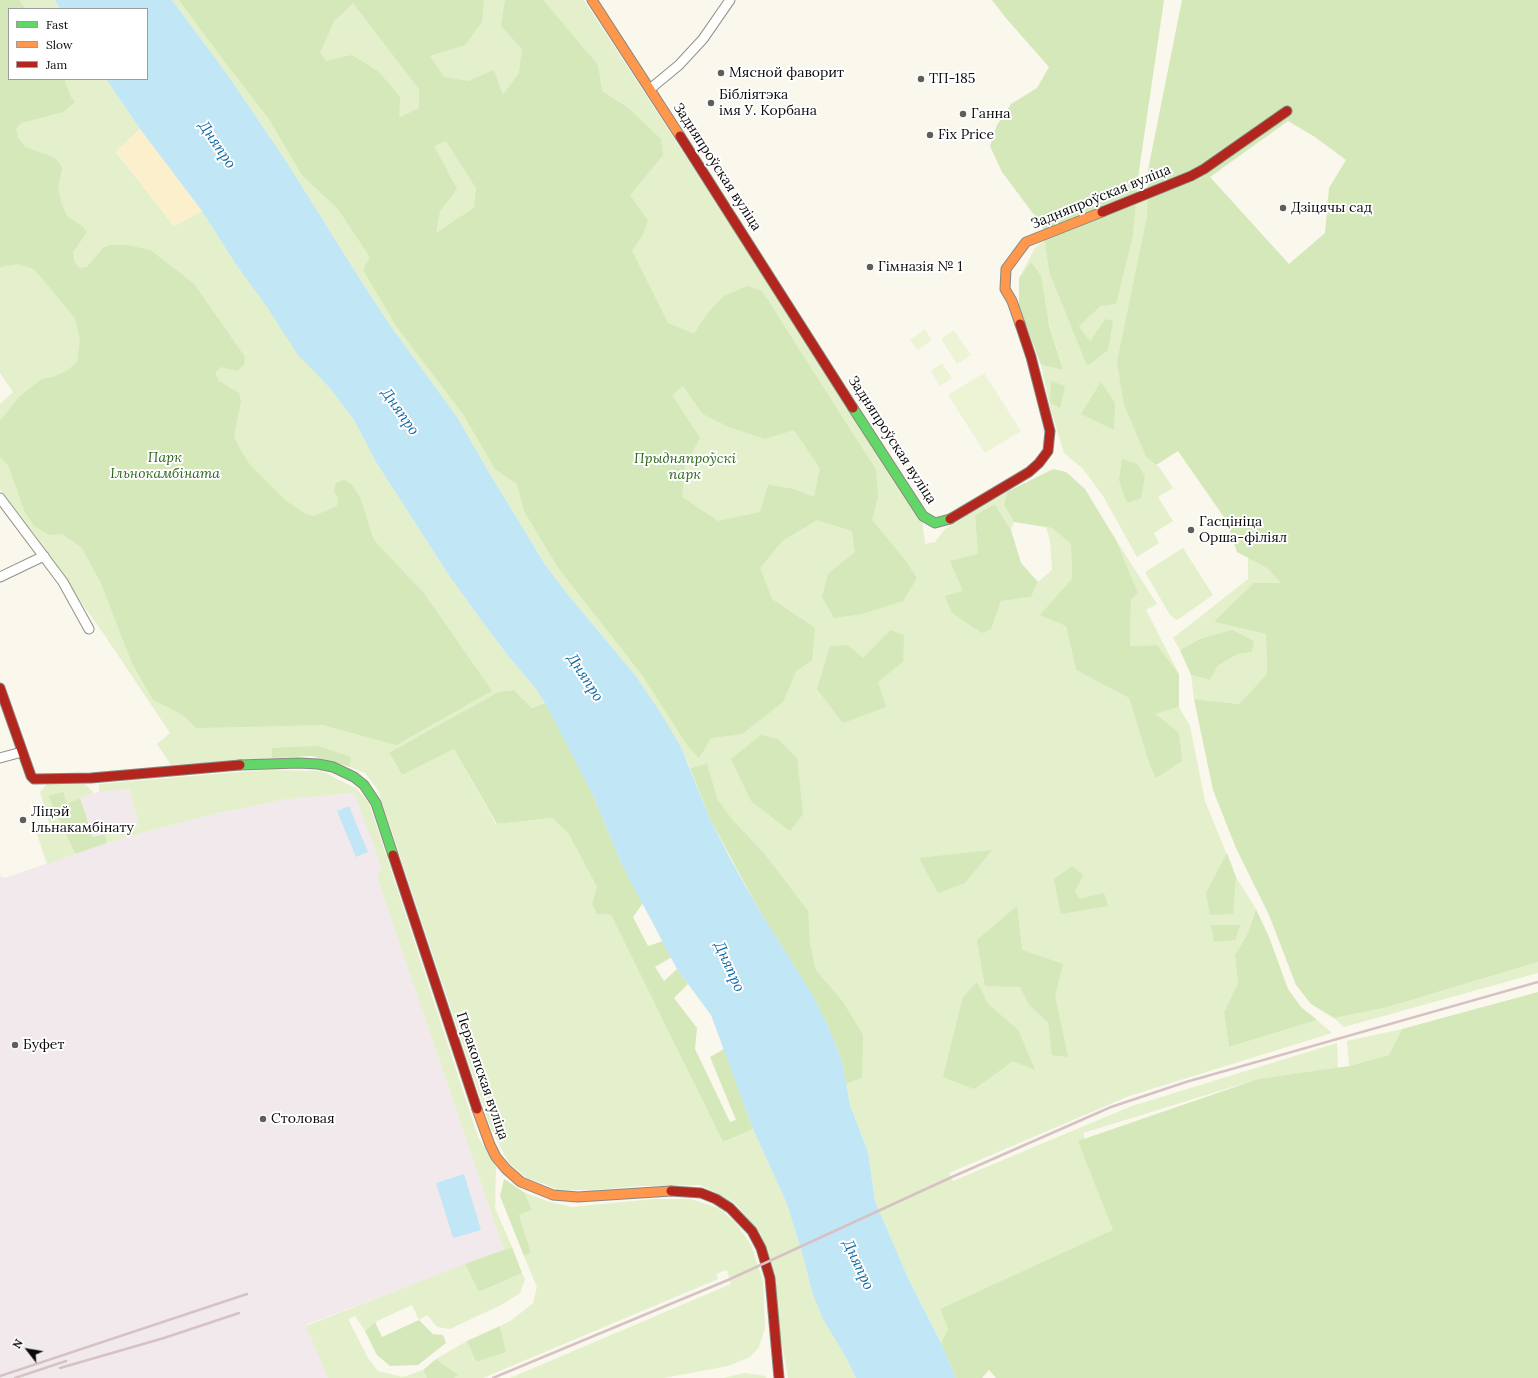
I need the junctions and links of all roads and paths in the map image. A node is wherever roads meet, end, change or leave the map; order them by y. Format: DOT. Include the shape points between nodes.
graph roads {
  1 [pos="592,0"];
  2 [pos="730,0"];
  3 [pos="650,89"];
  4 [pos="1287,111"];
  5 [pos="0,498"];
  6 [pos="44,556"];
  7 [pos="0,577"];
  8 [pos="89,629"];
  9 [pos="0,688"];
  10 [pos="22,752"];
  11 [pos="0,758"];
  12 [pos="779,1378"];
  1 -- 3 [label="street, Задняпроўская вуліца"];
  2 -- 3 [label="street" via="703,39"];
  3 -- 4 [label="street, Задняпроўская вуліца" via="923,516 935,523 949,520 1029,472 1048,450 1050,431 1031,357 1012,301 1005,289 1006,269 1026,242 1191,176"];
  5 -- 6 [label="street"];
  6 -- 7 [label="street"];
  6 -- 8 [label="street" via="71,595"];
  9 -- 10 [label="street"];
  10 -- 11 [label="street"];
  10 -- 12 [label="street, Перакопская вуліца" via="34,779 91,778 298,763 333,767 364,785 376,803 460,1058 496,1157 521,1182 553,1195 578,1197 684,1191 701,1193 730,1208 752,1231 761,1248 770,1278"];
}
